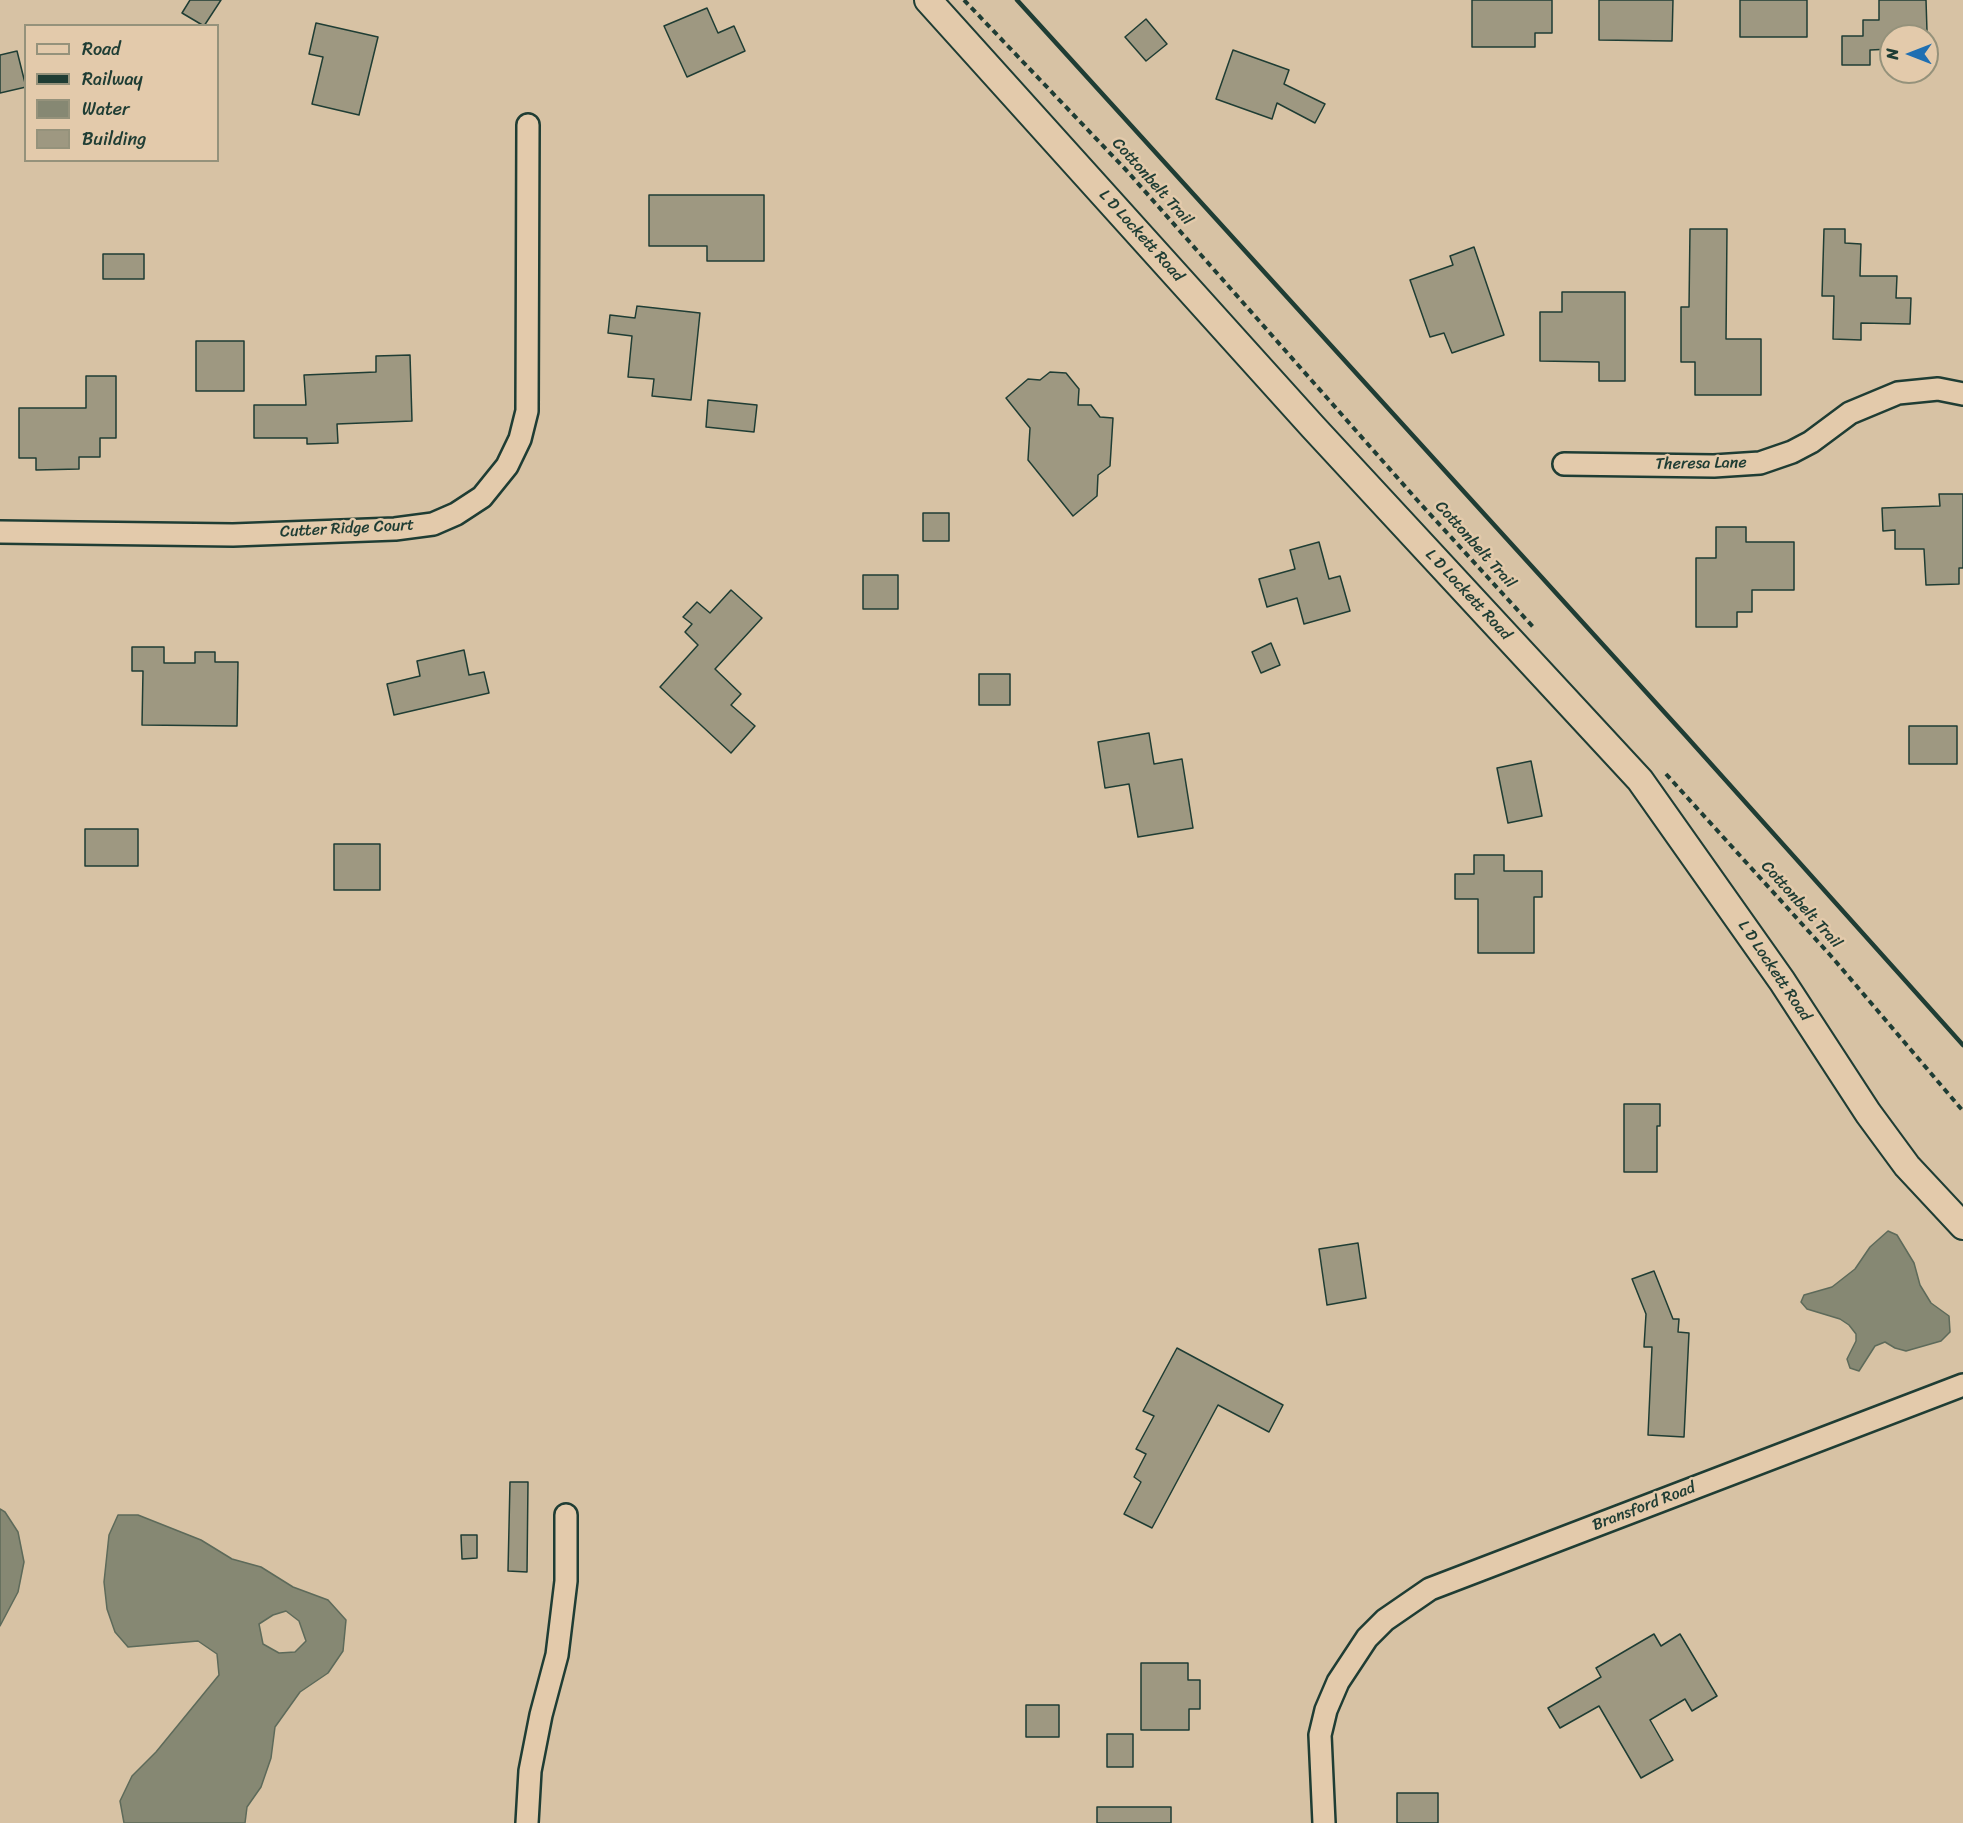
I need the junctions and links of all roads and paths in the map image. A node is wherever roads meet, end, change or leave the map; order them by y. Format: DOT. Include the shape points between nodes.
graph roads {
  1 [pos="928,0"];
  2 [pos="964,0"];
  3 [pos="528,124"];
  4 [pos="1963,394"];
  5 [pos="1564,464"];
  6 [pos="0,532"];
  7 [pos="1534,628"];
  8 [pos="1659,766"];
  9 [pos="1963,1111"];
  10 [pos="1963,1226"];
  11 [pos="1963,1385"];
  12 [pos="566,1515"];
  13 [pos="527,1823"];
  14 [pos="1324,1823"];
  1 -- 10 [label="main road, L D Lockett Road" via="1313,427 1640,780 1782,981 1868,1113 1908,1166"];
  2 -- 7 [label="path, Cottonbelt Trail" via="1127,171"];
  3 -- 6 [label="street, Cutter Ridge Court" via="527,411 507,466 482,497 433,524 395,529 233,535"];
  4 -- 5 [label="street, Theresa Lane" via="1938,389 1898,393 1850,413 1791,452 1760,463"];
  8 -- 9 [label="path, Cottonbelt Trail" via="1831,956"];
  11 -- 14 [label="street, Bransford Road" via="1430,1589 1385,1620 1367,1638 1338,1682 1320,1736"];
  12 -- 13 [label="street" via="566,1581 561,1623 530,1771"];
}
